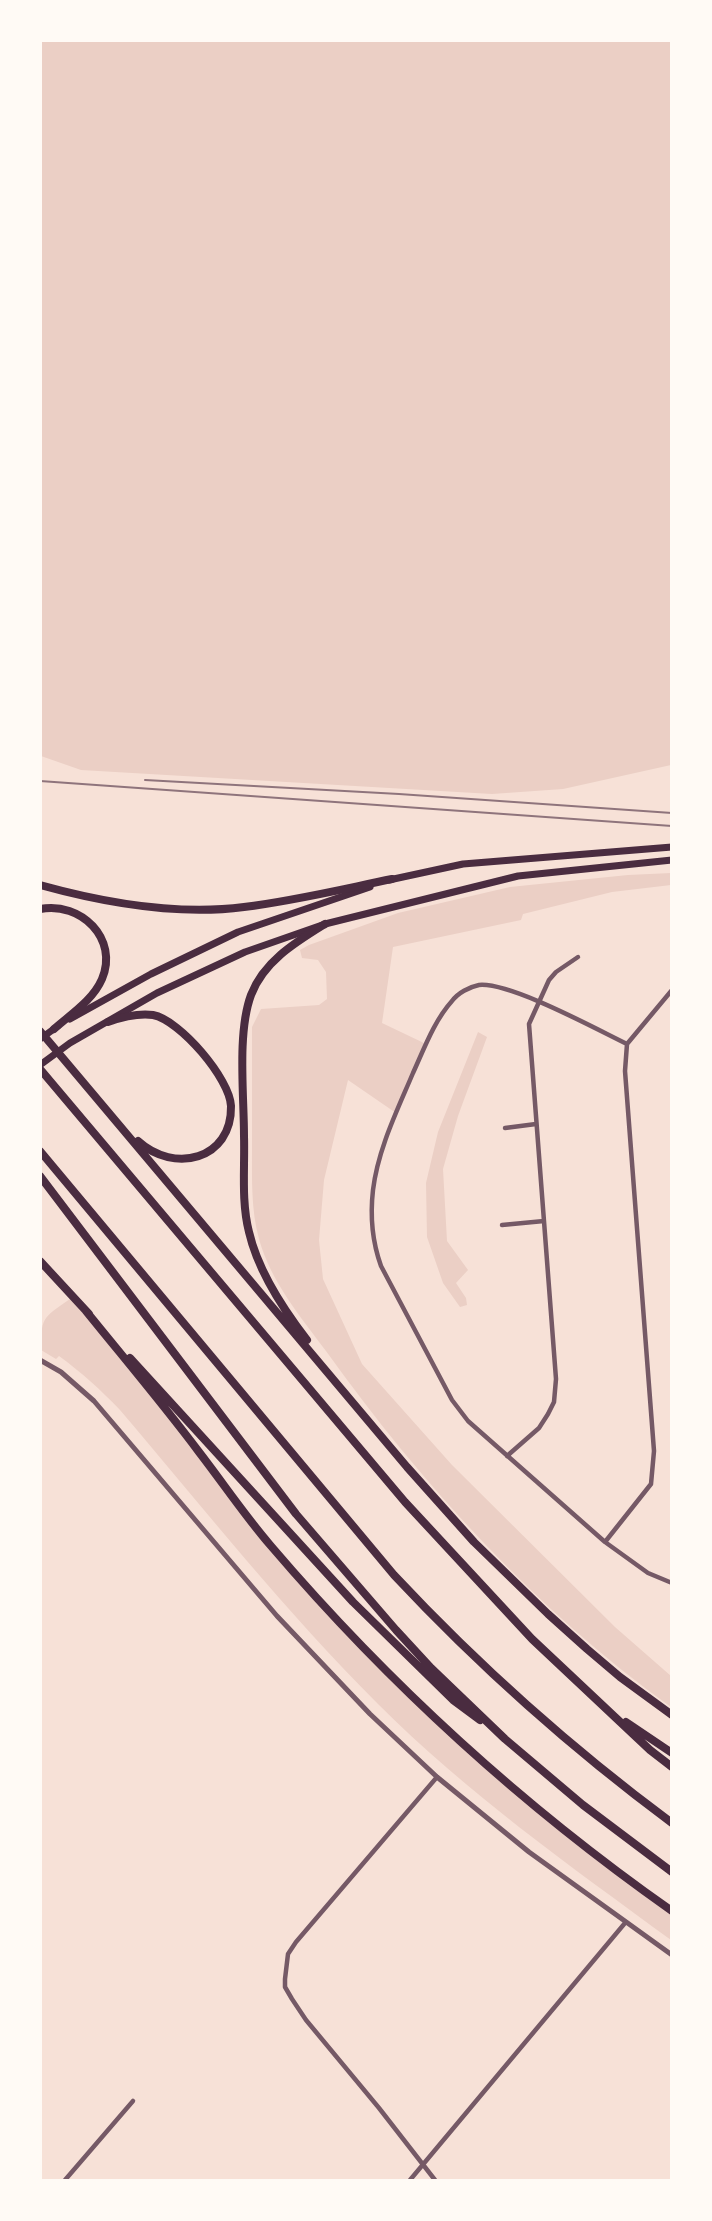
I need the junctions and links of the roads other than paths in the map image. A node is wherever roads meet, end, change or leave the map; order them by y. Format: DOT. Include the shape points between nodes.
graph roads {
  1 [pos="672,847"];
  2 [pos="672,860"];
  3 [pos="392,879"];
  4 [pos="40,885"];
  5 [pos="40,909"];
  6 [pos="325,924"];
  7 [pos="578,957"];
  8 [pos="672,990"];
  9 [pos="670,997"];
  10 [pos="539,1002"];
  11 [pos="108,1022"];
  12 [pos="54,1029"];
  13 [pos="42,1034"];
  14 [pos="627,1044"];
  15 [pos="40,1067"];
  16 [pos="115,1119"];
  17 [pos="536,1124"];
  18 [pos="505,1128"];
  19 [pos="40,1151"];
  20 [pos="40,1176"];
  21 [pos="544,1221"];
  22 [pos="502,1225"];
  23 [pos="40,1261"];
  24 [pos="86,1311"];
  25 [pos="40,1360"];
  26 [pos="364,1415"];
  27 [pos="507,1456"];
  28 [pos="605,1542"];
  29 [pos="672,1583"];
  30 [pos="612,1713"];
  31 [pos="672,1715"];
  32 [pos="505,1738"];
  33 [pos="672,1753"];
  34 [pos="672,1767"];
  35 [pos="437,1777"];
  36 [pos="672,1823"];
  37 [pos="672,1872"];
  38 [pos="672,1911"];
  39 [pos="625,1923"];
  40 [pos="672,1955"];
  41 [pos="133,2101"];
  42 [pos="422,2165"];
  43 [pos="66,2181"];
  44 [pos="410,2181"];
  45 [pos="435,2181"];
  1 -- 3 [label="main road" via="463,864"];
  2 -- 6 [label="main road" via="518,876"];
  3 -- 4 [label="highway" via="243,908 212,909 124,904"];
  3 -- 12 [label="main road" via="238,932 123,989"];
  5 -- 12 [label="highway" via="64,909 86,918 96,927 106,955 105,969 95,991"];
  6 -- 11 [label="main road" via="245,952 157,993"];
  6 -- 26 [label="highway" via="275,959 251,995 243,1045 246,1214 254,1249 270,1284 304,1337"];
  7 -- 10 [label="street" via="549,980"];
  8 -- 9 [label="street"];
  9 -- 14 [label="street"];
  10 -- 14 [label="street"];
  10 -- 17 [label="street" via="529,1024"];
  10 -- 27 [label="street" via="496,986 468,989 452,1001 426,1044 396,1113 373,1189 372,1226 381,1266 452,1400"];
  11 -- 15 [label="main road" via="70,1043"];
  11 -- 16 [label="highway" via="129,1015 154,1015 176,1026 222,1080 231,1106 230,1120 218,1142 200,1156 188,1159 152,1152"];
  12 -- 13 [label="main road"];
  13 -- 16 [label="highway"];
  14 -- 28 [label="street" via="625,1071 654,1451 651,1484"];
  15 -- 30 [label="highway" via="405,1502 532,1639"];
  16 -- 26 [label="highway"];
  17 -- 18 [label="street"];
  17 -- 21 [label="street"];
  19 -- 36 [label="highway" via="409,1592 530,1710"];
  20 -- 32 [label="highway" via="328,1553 431,1668"];
  21 -- 22 [label="street"];
  21 -- 27 [label="street" via="556,1379 554,1402 539,1428"];
  23 -- 24 [label="highway"];
  24 -- 32 [label="highway" via="392,1642 453,1700"];
  24 -- 38 [label="highway" via="269,1544 364,1648 526,1798"];
  25 -- 35 [label="street" via="61,1372 94,1401 315,1657"];
  26 -- 31 [label="highway" via="511,1579 620,1677"];
  27 -- 28 [label="street"];
  28 -- 29 [label="street" via="648,1573"];
  30 -- 33 [label="highway"];
  30 -- 34 [label="highway"];
  32 -- 37 [label="highway" via="583,1805"];
  35 -- 39 [label="street"];
  35 -- 42 [label="street" via="296,1942 288,1954 285,1979 285,1987 306,2020"];
  39 -- 40 [label="street"];
  39 -- 42 [label="street"];
  41 -- 43 [label="street"];
  42 -- 44 [label="street"];
  42 -- 45 [label="street"];
}
